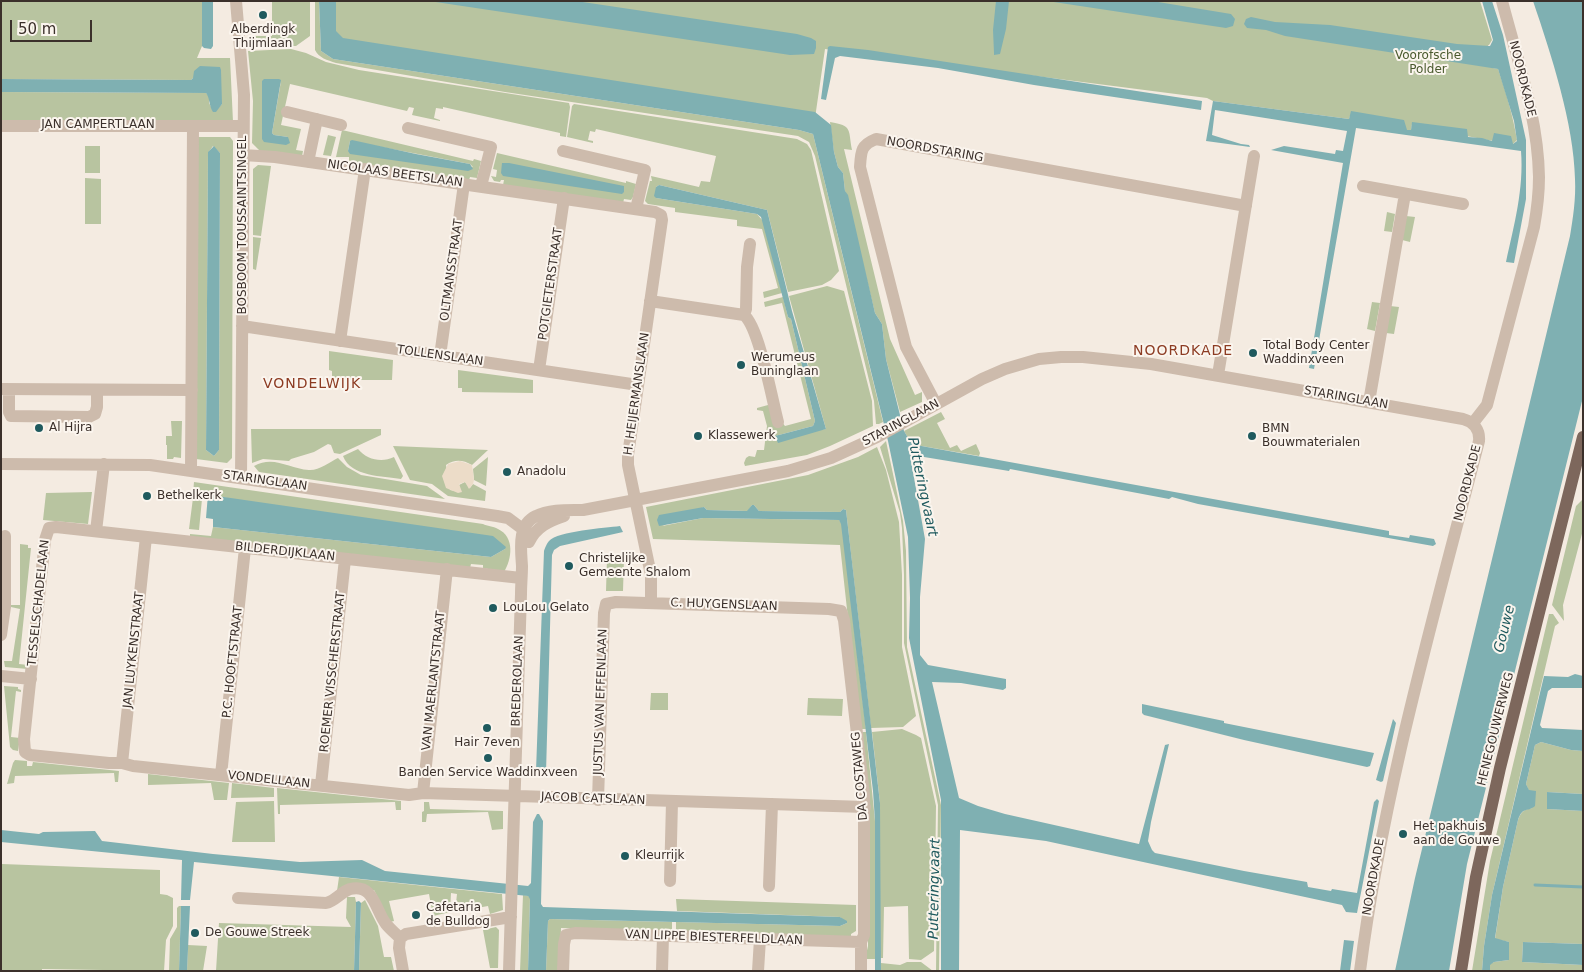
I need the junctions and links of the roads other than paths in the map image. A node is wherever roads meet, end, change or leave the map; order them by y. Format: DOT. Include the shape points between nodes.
graph roads {
  1 [pos="236,1"];
  2 [pos="1502,1"];
  3 [pos="287,112"];
  4 [pos="317,119"];
  5 [pos="341,125"];
  6 [pos="2,126"];
  7 [pos="193,126"];
  8 [pos="243,126"];
  9 [pos="408,128"];
  10 [pos="563,151"];
  11 [pos="243,156"];
  12 [pos="1254,156"];
  13 [pos="308,162"];
  14 [pos="365,169"];
  15 [pos="464,184"];
  16 [pos="481,186"];
  17 [pos="1363,186"];
  18 [pos="1405,194"];
  19 [pos="564,198"];
  20 [pos="1463,204"];
  21 [pos="1246,206"];
  22 [pos="636,209"];
  23 [pos="661,215"];
  24 [pos="750,244"];
  25 [pos="650,301"];
  26 [pos="744,315"];
  27 [pos="242,326"];
  28 [pos="340,341"];
  29 [pos="440,356"];
  30 [pos="539,370"];
  31 [pos="1218,375"];
  32 [pos="638,385"];
  33 [pos="5,390"];
  34 [pos="97,390"];
  35 [pos="192,390"];
  36 [pos="1368,402"];
  37 [pos="936,404"];
  38 [pos="778,422"];
  39 [pos="1473,423"];
  40 [pos="1583,437"];
  41 [pos="1,464"];
  42 [pos="104,464"];
  43 [pos="191,471"];
  44 [pos="241,478"];
  45 [pos="635,500"];
  46 [pos="49,528"];
  47 [pos="96,531"];
  48 [pos="528,532"];
  49 [pos="5,536"];
  50 [pos="146,537"];
  51 [pos="245,548"];
  52 [pos="345,559"];
  53 [pos="447,569"];
  54 [pos="521,572"];
  55 [pos="651,603"];
  56 [pos="606,604"];
  57 [pos="841,611"];
  58 [pos="1,635"];
  59 [pos="1,676"];
  60 [pos="31,679"];
  61 [pos="25,752"];
  62 [pos="122,762"];
  63 [pos="221,775"];
  64 [pos="321,785"];
  65 [pos="423,793"];
  66 [pos="514,797"];
  67 [pos="598,800"];
  68 [pos="672,802"];
  69 [pos="772,804"];
  70 [pos="865,807"];
  71 [pos="670,881"];
  72 [pos="769,886"];
  73 [pos="238,898"];
  74 [pos="511,916"];
  75 [pos="663,936"];
  76 [pos="400,938"];
  77 [pos="760,939"];
  78 [pos="861,942"];
  79 [pos="403,971"];
  80 [pos="509,971"];
  81 [pos="563,971"];
  82 [pos="662,971"];
  83 [pos="758,971"];
  84 [pos="861,971"];
  85 [pos="1360,971"];
  86 [pos="1461,971"];
  1 -- 8 [label="street" via="244,95"];
  2 -- 39 [label="street, NOORDKADE" via="1534,124 1538,203 1486,405"];
  3 -- 4 [label="street"];
  4 -- 5 [label="street"];
  4 -- 13 [label="street"];
  6 -- 7 [label="street, JAN CAMPERTLAAN"];
  7 -- 8 [label="street, BOSBOOM TOUSSAINTSINGEL"];
  7 -- 35 [label="street"];
  8 -- 11 [label="street, BOSBOOM TOUSSAINTSINGEL"];
  9 -- 16 [label="street" via="491,147"];
  10 -- 22 [label="street" via="645,170"];
  11 -- 13 [label="street, NICOLAAS BEETSLAAN"];
  11 -- 27 [label="street, BOSBOOM TOUSSAINTSINGEL"];
  12 -- 21 [label="street"];
  13 -- 14 [label="street, NICOLAAS BEETSLAAN"];
  14 -- 15 [label="street, NICOLAAS BEETSLAAN"];
  14 -- 28 [label="street"];
  15 -- 16 [label="street, NICOLAAS BEETSLAAN"];
  15 -- 29 [label="street, OLTMANSSTRAAT"];
  16 -- 19 [label="street, NICOLAAS BEETSLAAN"];
  17 -- 18 [label="street"];
  18 -- 20 [label="street"];
  18 -- 36 [label="street"];
  19 -- 22 [label="street, NICOLAAS BEETSLAAN"];
  19 -- 30 [label="street, POTGIETERSTRAAT"];
  21 -- 31 [label="street"];
  21 -- 37 [label="street, NOORDSTARING" via="876,139 867,143 862,148 860,167 906,347"];
  22 -- 23 [label="street, NICOLAAS BEETSLAAN"];
  23 -- 25 [label="street, H. HEIJERMANSLAAN"];
  24 -- 26 [label="street"];
  25 -- 26 [label="street"];
  25 -- 32 [label="street, H. HEIJERMANSLAAN"];
  26 -- 38 [label="street" via="756,334"];
  27 -- 28 [label="street, TOLLENSLAAN"];
  27 -- 44 [label="street, BOSBOOM TOUSSAINTSINGEL"];
  28 -- 29 [label="street, TOLLENSLAAN"];
  29 -- 30 [label="street, TOLLENSLAAN"];
  30 -- 32 [label="street, TOLLENSLAAN"];
  31 -- 36 [label="street, STARINGLAAN"];
  31 -- 37 [label="street, STARINGLAAN" via="1061,356 1005,369"];
  32 -- 45 [label="street, H. HEIJERMANSLAAN" via="628,455"];
  33 -- 34 [label="street"];
  33 -- 34 [label="street" via="11,416 53,417 89,417 95,414"];
  34 -- 35 [label="street"];
  35 -- 43 [label="street"];
  36 -- 39 [label="street, STARINGLAAN"];
  37 -- 45 [label="street, STARINGLAAN" via="831,458 788,471"];
  39 -- 85 [label="street, NOORDKADE" via="1478,430 1479,441 1376,860"];
  40 -- 86 [label="main road, HENEGOUWERWEG" via="1500,768 1476,877"];
  41 -- 42 [label="street, STARINGLAAN"];
  42 -- 43 [label="street, STARINGLAAN" via="150,465"];
  42 -- 47 [label="street"];
  43 -- 44 [label="street, STARINGLAAN"];
  44 -- 48 [label="street, STARINGLAAN" via="508,518"];
  45 -- 48 [label="street, STARINGLAAN" via="537,515 528,522"];
  45 -- 55 [label="street, H. HEIJERMANSLAAN" via="651,575"];
  46 -- 47 [label="street, BILDERDIJKLAAN"];
  46 -- 60 [label="street, TESSELSCHADELAAN" via="45,540"];
  47 -- 50 [label="street, BILDERDIJKLAAN"];
  48 -- 54 [label="street, BREDEROLAAN" via="520,546"];
  49 -- 58 [label="street" via="5,607"];
  50 -- 51 [label="street, BILDERDIJKLAAN"];
  50 -- 62 [label="street, JAN LUYKENSTRAAT"];
  51 -- 52 [label="street, BILDERDIJKLAAN"];
  51 -- 63 [label="street, P.C. HOOFTSTRAAT"];
  52 -- 53 [label="street, BILDERDIJKLAAN"];
  52 -- 64 [label="street, ROEMER VISSCHERSTRAAT"];
  53 -- 54 [label="street, BILDERDIJKLAAN"];
  53 -- 65 [label="street, VAN MAERLANTSTRAAT"];
  54 -- 66 [label="street, BREDEROLAAN"];
  55 -- 56 [label="street, C. HUYGENSLAAN"];
  55 -- 57 [label="street, C. HUYGENSLAAN"];
  56 -- 67 [label="street, JUSTUS VAN EFFENLAAN"];
  57 -- 70 [label="street, DA COSTAWEG"];
  59 -- 60 [label="street, TESSELSCHADELAAN"];
  60 -- 61 [label="street, TESSELSCHADELAAN"];
  61 -- 62 [label="street, VONDELLAAN"];
  62 -- 63 [label="street, VONDELLAAN" via="133,766"];
  63 -- 64 [label="street, VONDELLAAN"];
  64 -- 65 [label="street, VONDELLAAN" via="410,795"];
  65 -- 66 [label="street, VONDELLAAN"];
  66 -- 67 [label="street, JACOB CATSLAAN"];
  66 -- 74 [label="street, BREDEROLAAN"];
  67 -- 68 [label="street, JACOB CATSLAAN"];
  68 -- 69 [label="street, JACOB CATSLAAN"];
  68 -- 71 [label="street"];
  69 -- 70 [label="street, JACOB CATSLAAN"];
  69 -- 72 [label="street"];
  70 -- 78 [label="street, DA COSTAWEG" via="864,935"];
  73 -- 76 [label="street" via="326,903 349,889 365,890 372,896 385,923"];
  74 -- 76 [label="street" via="406,934"];
  74 -- 80 [label="street, BREDEROLAAN"];
  75 -- 77 [label="street, VAN LIPPE BIESTERFELDLAAN"];
  75 -- 81 [label="street, VAN LIPPE BIESTERFELDLAAN" via="566,935"];
  75 -- 82 [label="street"];
  76 -- 79 [label="street"];
  77 -- 78 [label="street, VAN LIPPE BIESTERFELDLAAN"];
  77 -- 83 [label="street"];
  78 -- 84 [label="street, DA COSTAWEG"];
}
